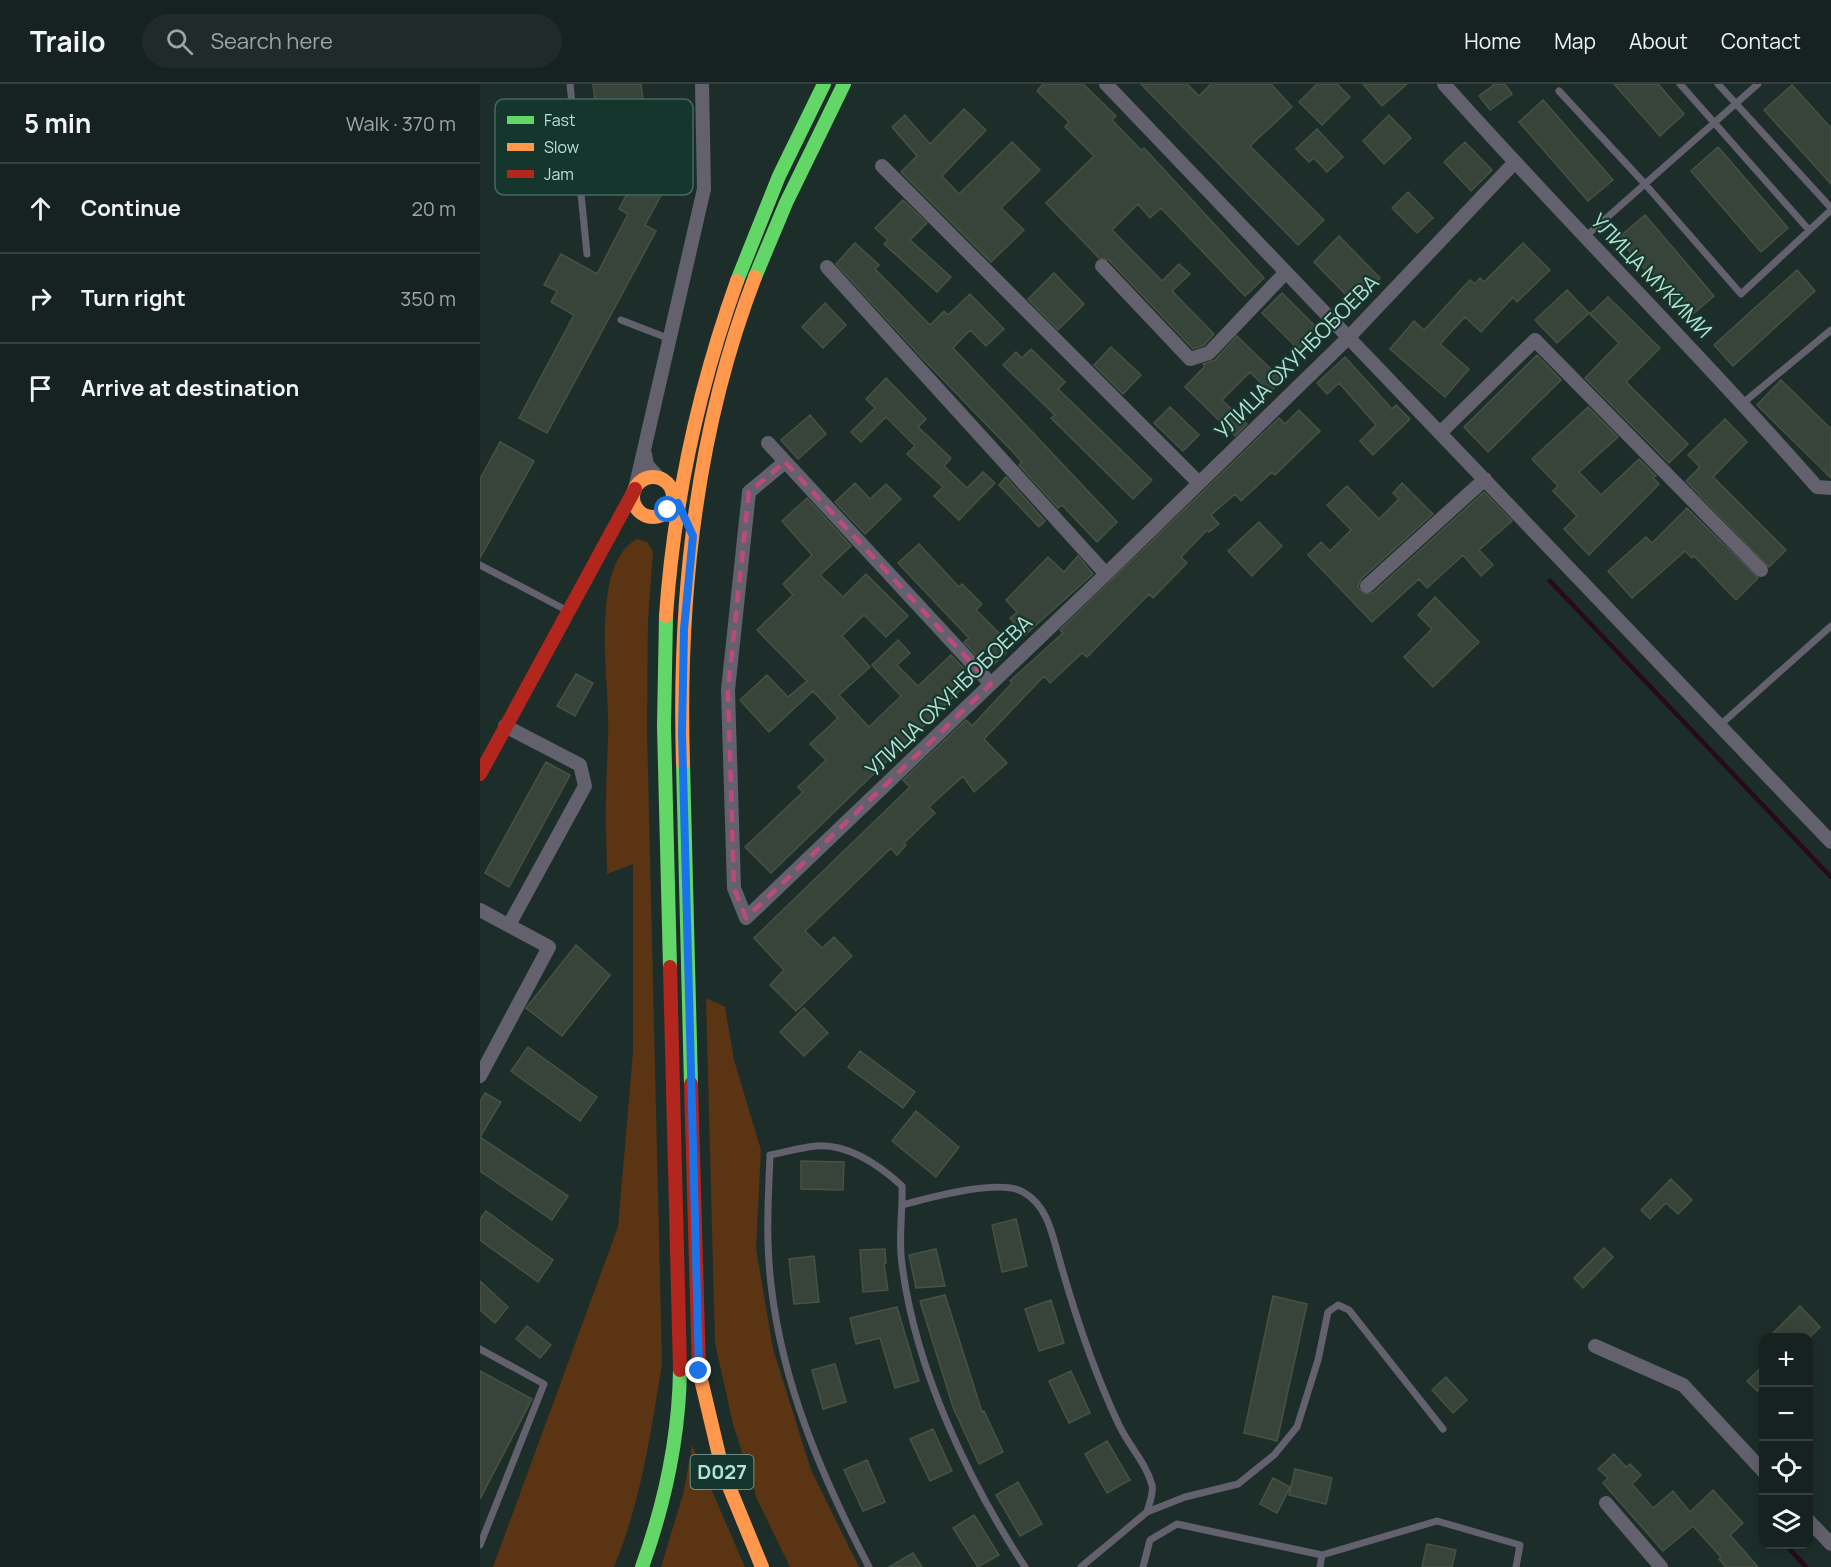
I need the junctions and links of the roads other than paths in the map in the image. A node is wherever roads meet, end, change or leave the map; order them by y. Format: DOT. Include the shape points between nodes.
graph roads {
  1 [pos="570,84"];
  2 [pos="694,84"];
  3 [pos="702,84"];
  4 [pos="824,84"];
  5 [pos="844,84"];
  6 [pos="1106,84"];
  7 [pos="1444,84"];
  8 [pos="1680,84"];
  9 [pos="1718,84"];
  10 [pos="1758,84"];
  11 [pos="1559,91"];
  12 [pos="572,99"];
  13 [pos="702,102"];
  14 [pos="1736,104"];
  15 [pos="1714,122"];
  16 [pos="1514,163"];
  17 [pos="882,166"];
  18 [pos="1645,184"];
  19 [pos="581,195"];
  20 [pos="1831,209"];
  21 [pos="1809,230"];
  22 [pos="1585,237"];
  23 [pos="587,254"];
  24 [pos="1102,266"];
  25 [pos="827,267"];
  26 [pos="1286,272"];
  27 [pos="621,320"];
  28 [pos="1831,330"];
  29 [pos="1349,337"];
  30 [pos="670,339"];
  31 [pos="1743,403"];
  32 [pos="1440,433"];
  33 [pos="768,443"];
  34 [pos="645,447"];
  35 [pos="786,462"];
  36 [pos="683,468"];
  37 [pos="703,474"];
  38 [pos="658,477"];
  39 [pos="1485,479"];
  40 [pos="1199,483"];
  41 [pos="1831,488"];
  42 [pos="635,489"];
  43 [pos="673,501"];
  44 [pos="650,517"];
  45 [pos="610,534"];
  46 [pos="693,536"];
  47 [pos="674,538"];
  48 [pos="480,565"];
  49 [pos="1761,570"];
  50 [pos="1106,574"];
  51 [pos="1366,586"];
  52 [pos="568,611"];
  53 [pos="1831,626"];
  54 [pos="991,684"];
  55 [pos="505,726"];
  56 [pos="1719,726"];
  57 [pos="480,774"];
  58 [pos="1831,842"];
  59 [pos="480,910"];
  60 [pos="510,925"];
  61 [pos="480,1076"];
  62 [pos="902,1204"];
  63 [pos="1595,1346"];
  64 [pos="480,1349"];
  65 [pos="1443,1430"];
  66 [pos="1759,1467"];
  67 [pos="1606,1503"];
  68 [pos="1147,1512"];
  69 [pos="1813,1524"];
  70 [pos="1831,1544"];
  71 [pos="480,1545"];
  72 [pos="1322,1556"];
  73 [pos="642,1567"];
  74 [pos="762,1567"];
  75 [pos="869,1567"];
  76 [pos="1025,1567"];
  77 [pos="1082,1567"];
  78 [pos="1143,1567"];
  79 [pos="1320,1567"];
  80 [pos="1516,1567"];
  81 [pos="1661,1567"];
  1 -- 12 [label="lane"];
  2 -- 13 [label="street"];
  3 -- 13 [label="street"];
  4 -- 36 [label="main road, D027" via="744,258 716,339"];
  5 -- 37 [label="main road, D027" via="800,171 757,274 723,378"];
  6 -- 26 [label="street"];
  7 -- 16 [label="street, УЛИЦА МУКИМИ"];
  8 -- 15 [label="lane"];
  9 -- 14 [label="lane"];
  10 -- 14 [label="lane"];
  11 -- 18 [label="lane"];
  13 -- 30 [label="street" via="704,189"];
  14 -- 15 [label="lane"];
  14 -- 20 [label="lane"];
  15 -- 18 [label="lane"];
  15 -- 21 [label="lane"];
  16 -- 22 [label="street, УЛИЦА МУКИМИ"];
  16 -- 29 [label="street, УЛИЦА ОХУНБОБОЕВА"];
  17 -- 40 [label="street"];
  18 -- 21 [label="lane" via="1741,294"];
  18 -- 22 [label="lane"];
  19 -- 23 [label="lane"];
  20 -- 21 [label="lane"];
  22 -- 31 [label="street, УЛИЦА МУКИМИ"];
  24 -- 26 [label="street" via="1190,359 1209,353"];
  25 -- 50 [label="street"];
  26 -- 29 [label="street"];
  27 -- 30 [label="lane"];
  28 -- 31 [label="lane"];
  29 -- 32 [label="street"];
  29 -- 40 [label="street, УЛИЦА ОХУНБОБОЕВА"];
  30 -- 34 [label="street"];
  31 -- 41 [label="street, УЛИЦА МУКИМИ" via="1817,487"];
  32 -- 39 [label="street"];
  32 -- 49 [label="street" via="1535,340"];
  33 -- 35 [label="street"];
  34 -- 38 [label="street" via="647,465"];
  34 -- 42 [label="street"];
  35 -- 54 [label="street"];
  35 -- 54 [label="street, УЛИЦА ОХУНБОБОЕВА" via="749,492 728,690 734,888 746,918"];
  36 -- 38 [label="main road" via="671,476"];
  36 -- 43 [label="main road, D027"];
  37 -- 43 [label="main road"];
  37 -- 46 [label="main road, D027"];
  38 -- 42 [label="main road" via="644,479"];
  38 -- 43 [label="main road" via="669,485"];
  39 -- 51 [label="street"];
  39 -- 56 [label="street"];
  40 -- 50 [label="street, УЛИЦА ОХУНБОБОЕВА"];
  42 -- 44 [label="main road" via="636,507"];
  42 -- 45 [label="main road"];
  43 -- 44 [label="main road" via="663,514"];
  43 -- 46 [label="main road"];
  43 -- 47 [label="main road, D027"];
  44 -- 45 [label="main road" via="625,521"];
  44 -- 47 [label="main road" via="668,527"];
  45 -- 52 [label="main road"];
  46 -- 74 [label="main road, D027" via="684,629 682,733 699,1371 723,1475"];
  47 -- 73 [label="main road, D027" via="666,625 664,732 681,1400 672,1464"];
  48 -- 52 [label="lane"];
  50 -- 54 [label="street, УЛИЦА ОХУНБОБОЕВА"];
  52 -- 55 [label="main road"];
  53 -- 56 [label="lane"];
  55 -- 57 [label="main road"];
  55 -- 60 [label="street" via="580,765 585,786"];
  56 -- 58 [label="street"];
  59 -- 60 [label="street"];
  60 -- 61 [label="street" via="549,947"];
  62 -- 68 [label="lane" via="1008,1187 1022,1191 1039,1204 1052,1231 1092,1362 1120,1427 1153,1488"];
  62 -- 75 [label="lane" via="902,1186 887,1172 848,1150 819,1146 770,1155 768,1242 779,1341 820,1467"];
  62 -- 76 [label="lane" via="899,1233 910,1307 943,1412 974,1483"];
  63 -- 66 [label="street" via="1683,1385"];
  64 -- 71 [label="lane" via="544,1384"];
  65 -- 68 [label="lane" via="1349,1310 1338,1305 1328,1312 1297,1427 1274,1455 1238,1484 1185,1497"];
  67 -- 81 [label="street"];
  68 -- 77 [label="lane"];
  69 -- 70 [label="street"];
  72 -- 78 [label="lane" via="1176,1524 1150,1540"];
  72 -- 79 [label="lane"];
  72 -- 80 [label="lane" via="1437,1521 1520,1545"];
}
